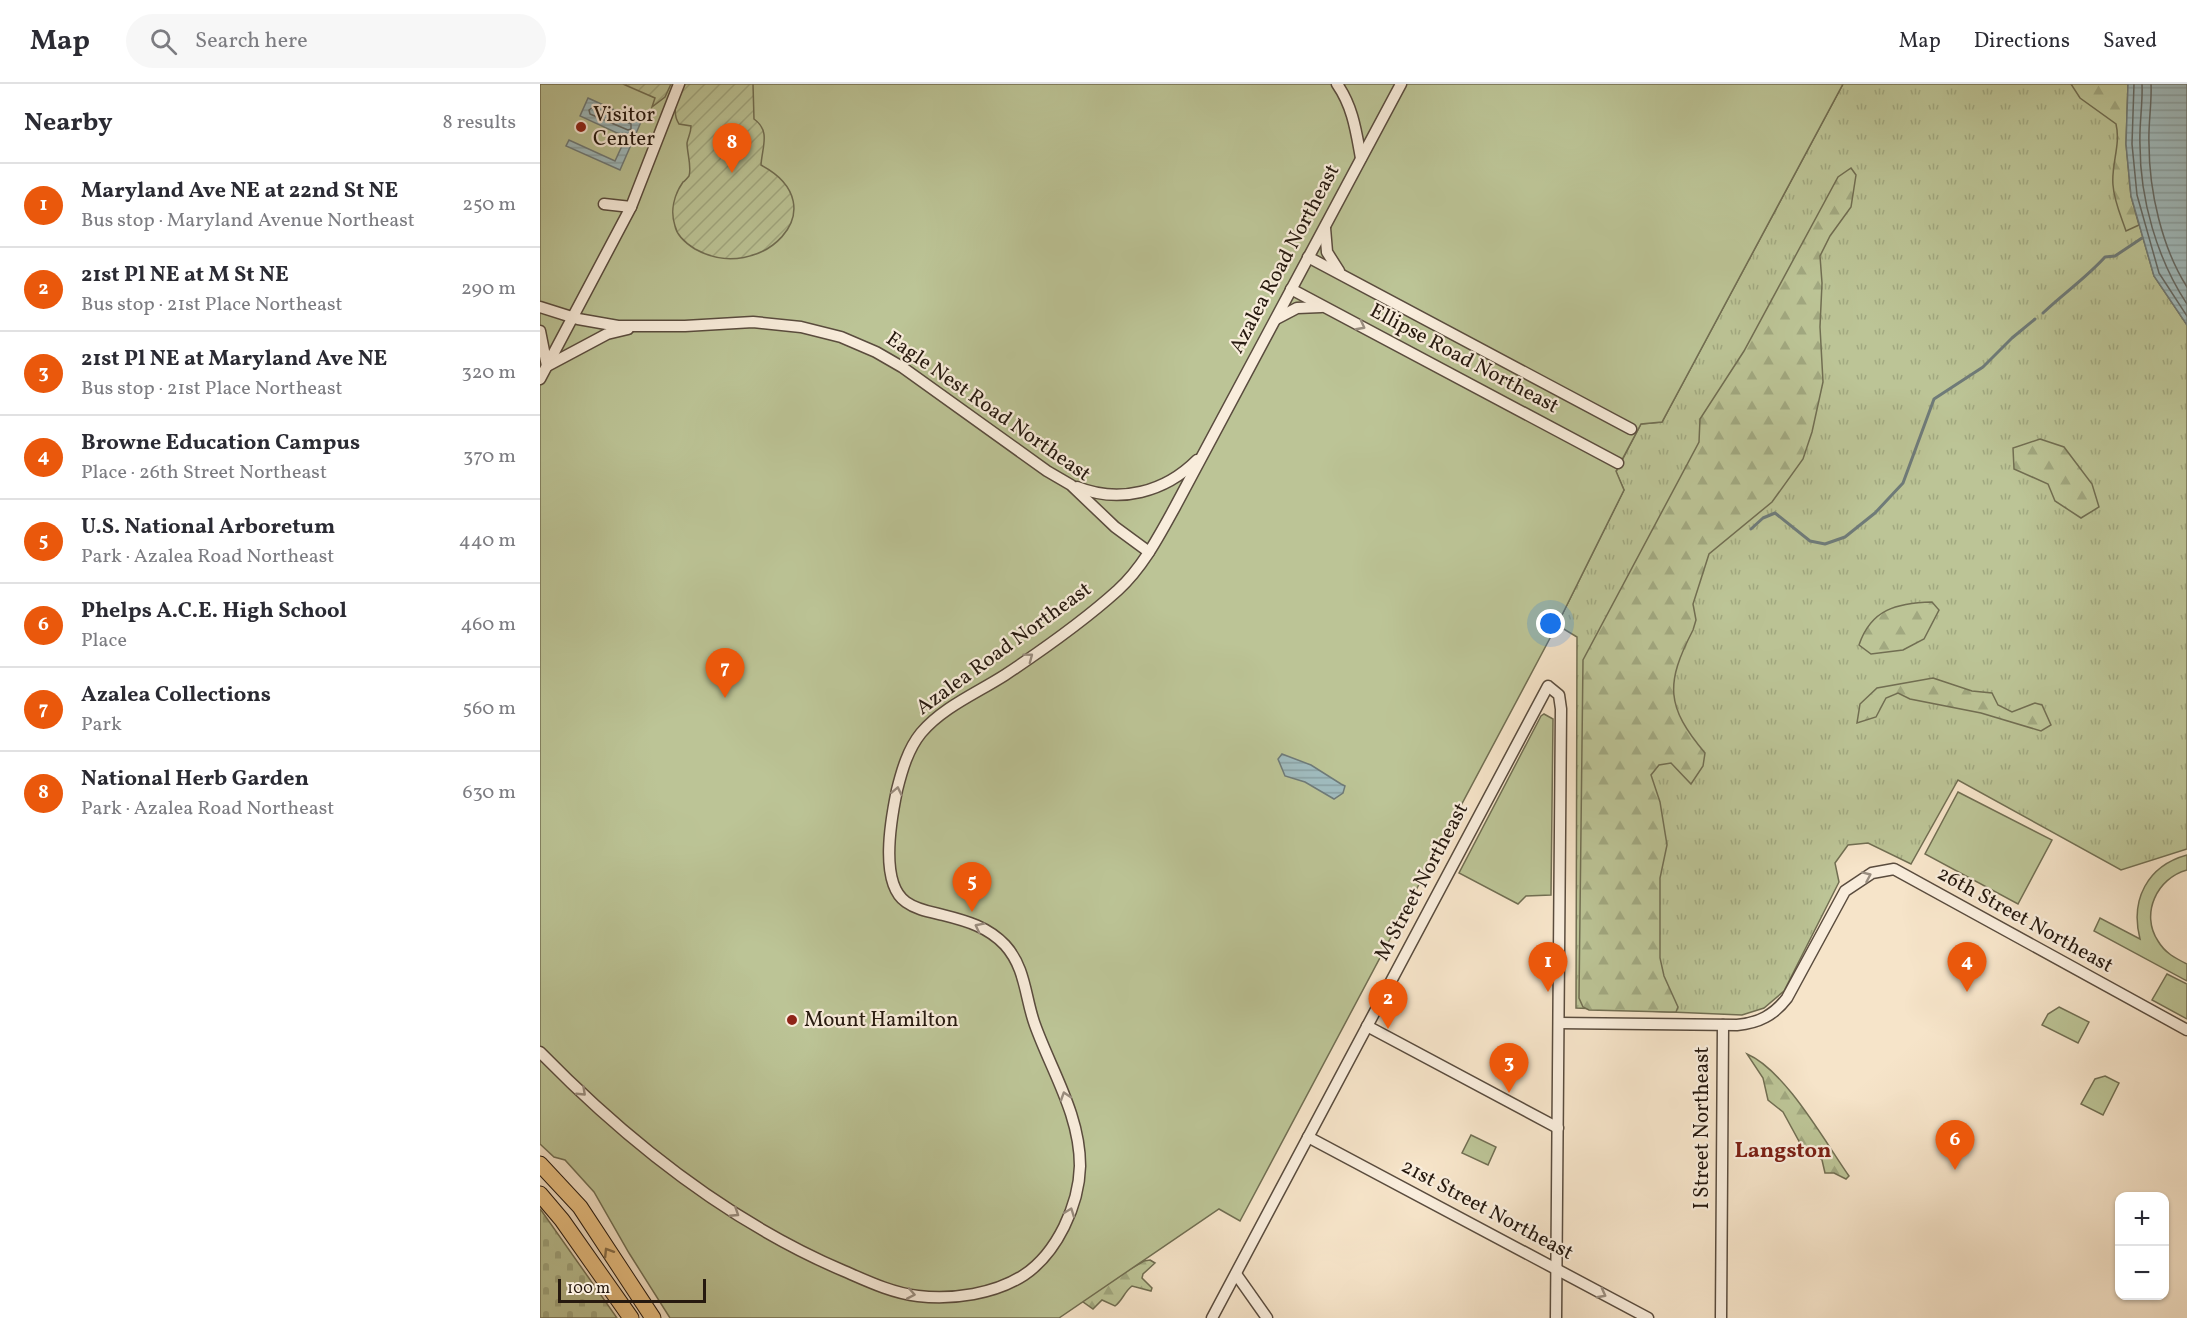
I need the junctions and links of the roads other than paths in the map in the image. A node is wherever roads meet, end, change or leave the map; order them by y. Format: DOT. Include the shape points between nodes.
graph roads {
  1 [pos="680,84"];
  2 [pos="1337,84"];
  3 [pos="1401,84"];
  4 [pos="1361,159"];
  5 [pos="604,204"];
  6 [pos="631,207"];
  7 [pos="1326,224"];
  8 [pos="1308,257"];
  9 [pos="1346,278"];
  10 [pos="1291,289"];
  11 [pos="540,307"];
  12 [pos="1328,308"];
  13 [pos="573,318"];
  14 [pos="1274,321"];
  15 [pos="640,327"];
  16 [pos="540,331"];
  17 [pos="547,366"];
  18 [pos="540,379"];
  19 [pos="1631,429"];
  20 [pos="1204,453"];
  21 [pos="1618,463"];
  22 [pos="1071,485"];
  23 [pos="1149,552"];
  24 [pos="1845,891"];
  25 [pos="1559,1023"];
  26 [pos="1723,1025"];
  27 [pos="1368,1026"];
  28 [pos="2187,1030"];
  29 [pos="540,1052"];
  30 [pos="1558,1128"];
  31 [pos="1308,1137"];
  32 [pos="540,1164"];
  33 [pos="540,1194"];
  34 [pos="1557,1269"];
  35 [pos="1236,1274"];
  36 [pos="632,1318"];
  37 [pos="652,1318"];
  38 [pos="1212,1318"];
  39 [pos="1267,1318"];
  40 [pos="1556,1318"];
  41 [pos="1648,1318"];
  42 [pos="1720,1318"];
  1 -- 6 [label="street"];
  2 -- 4 [label="street" via="1347,98 1355,122"];
  3 -- 4 [label="street, Azalea Road Northeast"];
  4 -- 7 [label="street, Azalea Road Northeast"];
  5 -- 6 [label="street"];
  6 -- 13 [label="street"];
  7 -- 8 [label="street, Azalea Road Northeast"];
  7 -- 9 [label="street" via="1327,252"];
  8 -- 9 [label="street"];
  8 -- 10 [label="street, Azalea Road Northeast"];
  9 -- 19 [label="street"];
  10 -- 12 [label="street, Ellipse Road Northeast"];
  10 -- 14 [label="street, Azalea Road Northeast"];
  11 -- 13 [label="street, Eagle Nest Road Northeast"];
  12 -- 14 [label="street" via="1297,308"];
  12 -- 21 [label="street, Ellipse Road Northeast, one-way"];
  13 -- 15 [label="street, Eagle Nest Road Northeast"];
  13 -- 17 [label="street"];
  14 -- 20 [label="street, Azalea Road Northeast"];
  15 -- 17 [label="street" via="607,334"];
  15 -- 22 [label="street, Eagle Nest Road Northeast" via="753,322 801,327 841,337 903,367"];
  16 -- 17 [label="street"];
  17 -- 18 [label="street"];
  20 -- 22 [label="street, Azalea Road Northeast" via="1178,476 1133,495 1106,496"];
  20 -- 23 [label="street, Azalea Road Northeast"];
  22 -- 23 [label="street, Eagle Nest Road Northeast" via="1115,527"];
  29 -- 23 [label="street, Azalea Road Northeast, one-way" via="613,1120 692,1184 765,1232 827,1264 888,1288 928,1297 984,1291 1032,1269 1059,1235 1077,1192 1079,1152 1069,1107 1034,1024 1019,966 1009,949 980,926 914,907 896,891 889,864 895,801 906,759 929,724 1008,673 1109,598"];
  24 -- 26 [label="street, I Street Northeast" via="1780,1007 1756,1022"];
  24 -- 28 [label="street, 26th Street Northeast, one-way" via="1872,873 1894,869"];
  25 -- 26 [label="street"];
  25 -- 27 [label="street, M Street Northeast" via="1561,709 1559,695 1548,686"];
  25 -- 30 [label="street"];
  26 -- 42 [label="street, I Street Northeast"];
  27 -- 30 [label="street"];
  27 -- 31 [label="street, M Street Northeast"];
  30 -- 34 [label="street"];
  31 -- 34 [label="street, 21st Street Northeast"];
  31 -- 35 [label="street, M Street Northeast"];
  37 -- 32 [label="main road, one-way" via="580,1207"];
  33 -- 36 [label="main road" via="569,1228"];
  34 -- 40 [label="street"];
  34 -- 41 [label="street, 21st Street Northeast, one-way"];
  35 -- 38 [label="street, M Street Northeast"];
  35 -- 39 [label="street"];
}
